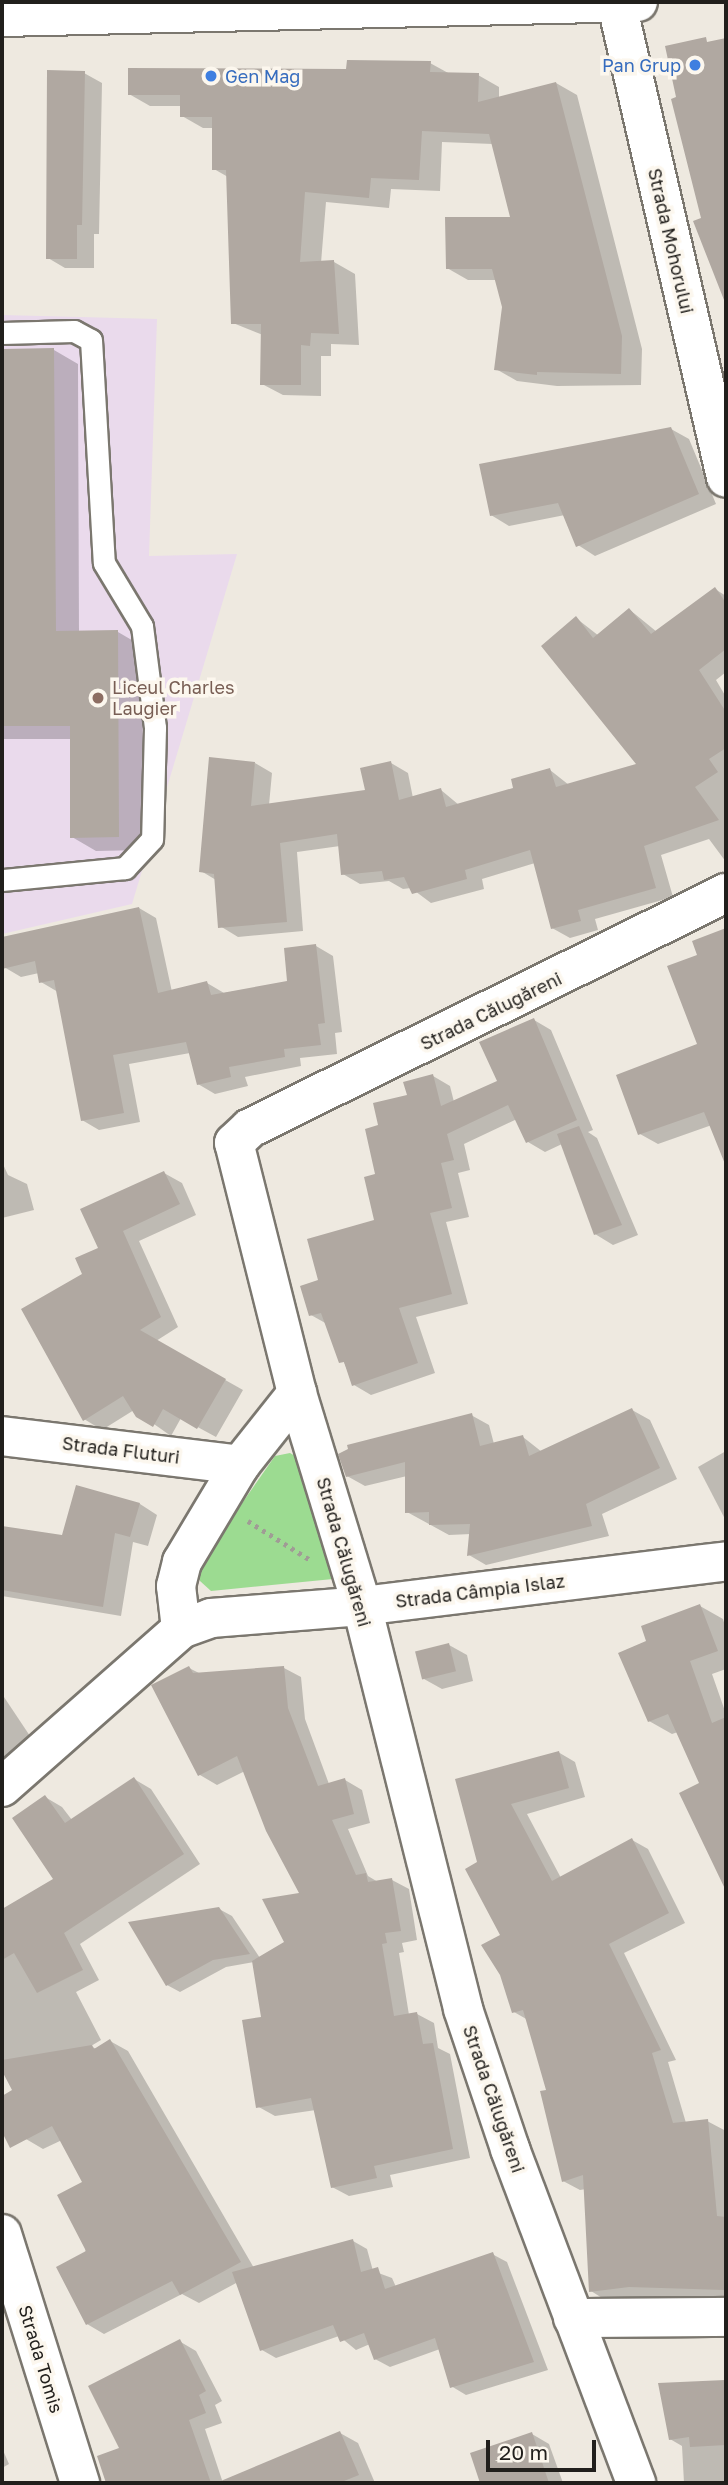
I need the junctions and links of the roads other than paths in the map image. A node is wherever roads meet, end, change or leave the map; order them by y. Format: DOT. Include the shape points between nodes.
graph roads {
  1 [pos="627,3"];
  2 [pos="281,7"];
  3 [pos="2,17"];
  4 [pos="2,333"];
  5 [pos="726,478"];
  6 [pos="2,880"];
  7 [pos="726,893"];
  8 [pos="297,1393"];
  9 [pos="2,1436"];
  10 [pos="240,1465"];
  11 [pos="726,1561"];
  12 [pos="359,1597"];
  13 [pos="181,1629"];
  14 [pos="2,1787"];
  15 [pos="2,2234"];
  16 [pos="726,2317"];
  17 [pos="573,2318"];
  18 [pos="80,2483"];
  19 [pos="636,2483"];
  1 -- 2 [label="street"];
  1 -- 5 [label="street, Strada Mohorului"];
  2 -- 3 [label="street"];
  4 -- 6 [label="lane" via="74,331 92,340 104,563 142,626 155,728 152,839 125,868"];
  7 -- 8 [label="street, Strada Călugăreni" via="250,1128 234,1143"];
  8 -- 10 [label="street"];
  8 -- 12 [label="street, Strada Călugăreni"];
  9 -- 10 [label="street, Strada Fluturi"];
  10 -- 13 [label="street" via="182,1562 176,1586"];
  11 -- 12 [label="street, Strada Câmpia Islaz"];
  12 -- 13 [label="street, Strada Câmpia Islaz" via="211,1618"];
  12 -- 17 [label="street, Strada Călugăreni" via="463,2009"];
  13 -- 14 [label="street, Strada Câmpia Islaz"];
  15 -- 18 [label="street, Strada Tomis"];
  16 -- 17 [label="street"];
  17 -- 19 [label="street, Strada Călugăreni"];
}
